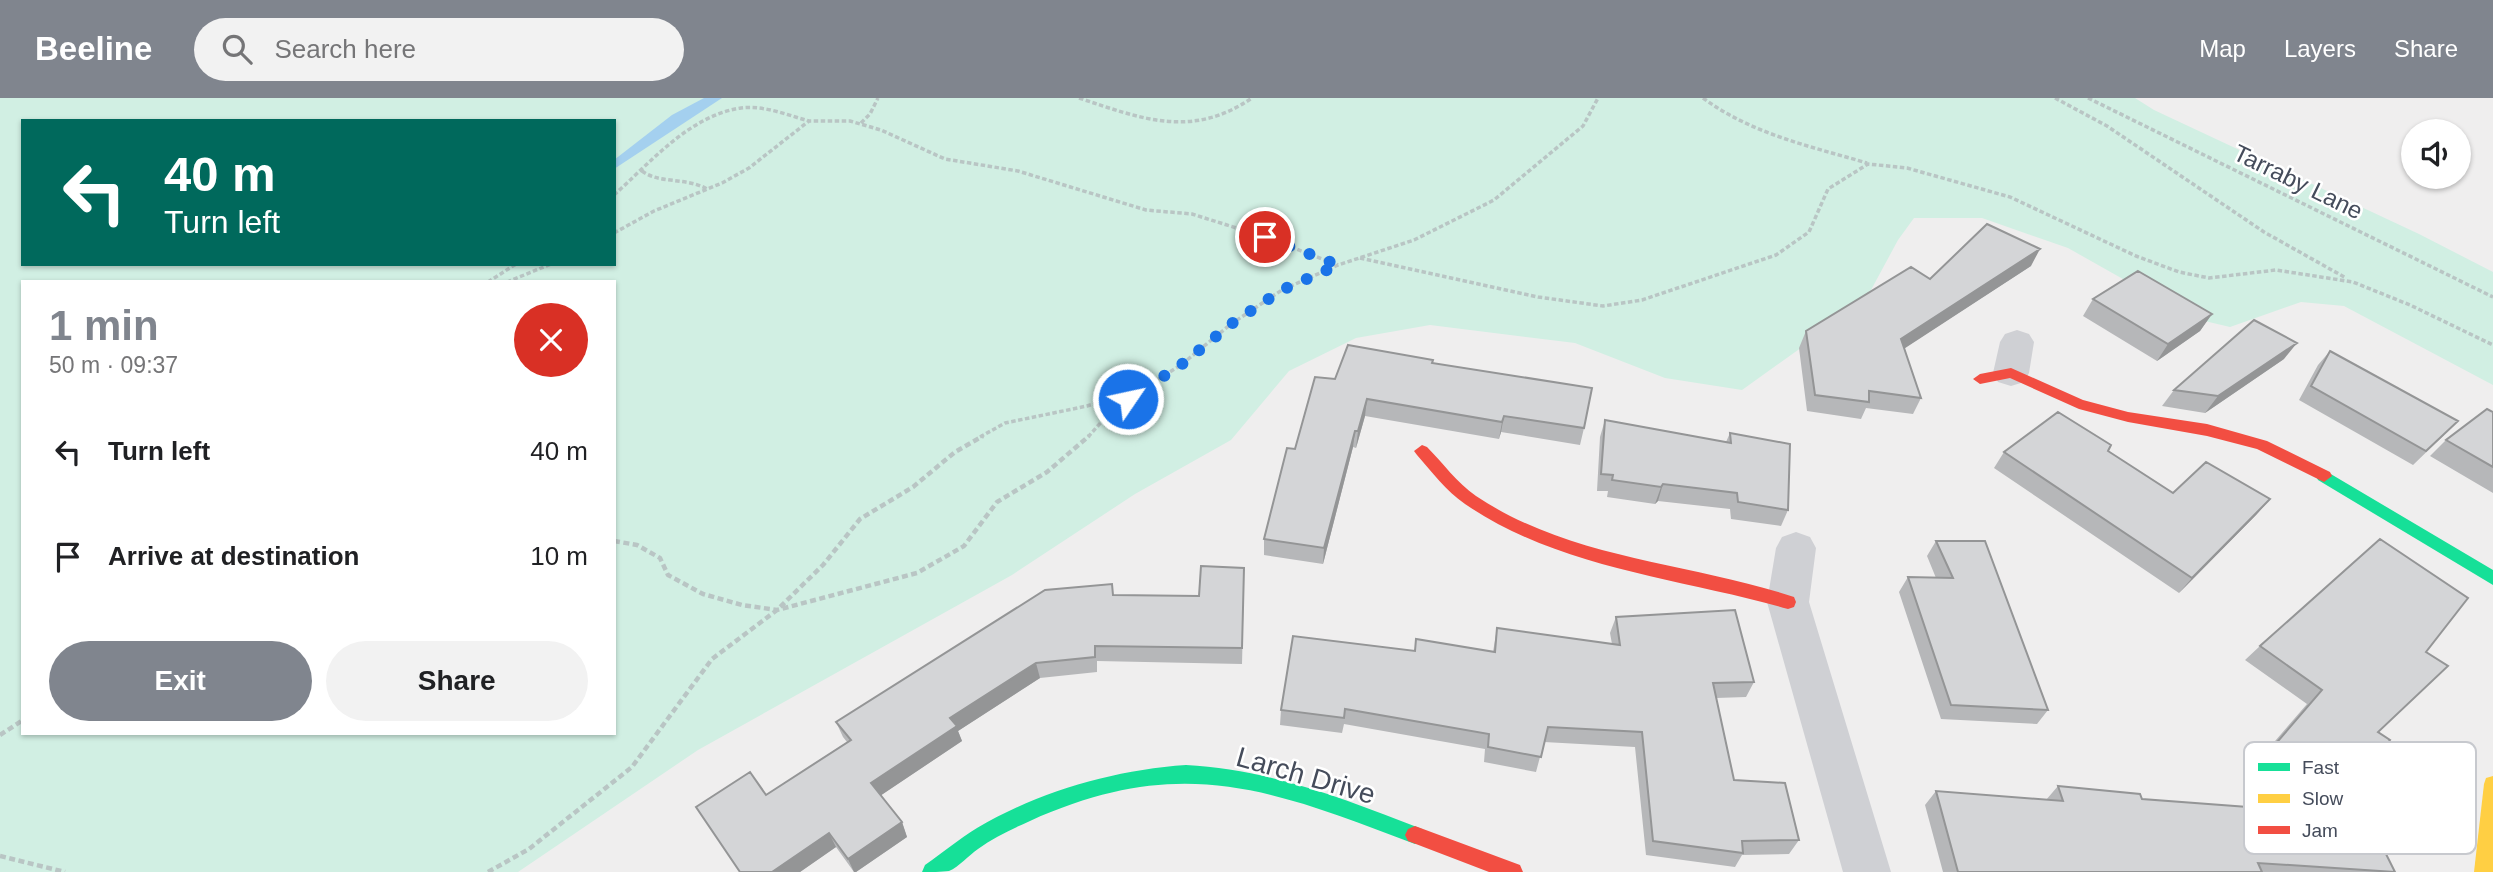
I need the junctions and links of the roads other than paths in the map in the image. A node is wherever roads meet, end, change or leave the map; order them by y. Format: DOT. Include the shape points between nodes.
graph roads {
  1 [pos="2003,365"];
  2 [pos="1422,451"];
  3 [pos="1796,548"];
  4 [pos="2493,578"];
  5 [pos="1788,602"];
  6 [pos="2493,784"];
  7 [pos="932,872"];
  8 [pos="1513,872"];
  9 [pos="1867,872"];
  10 [pos="2484,872"];
  1 -- 4 [label="street" via="2079,404 2262,445 2303,463"];
  2 -- 5 [label="street" via="1469,499 1524,533 1600,558 1746,586"];
  3 -- 5 [label="street"];
  5 -- 9 [label="street"];
  6 -- 10 [label="street"];
  7 -- 8 [label="street, Larch Drive" via="991,830 1066,798 1119,779 1184,773 1251,780 1321,800"];
}
